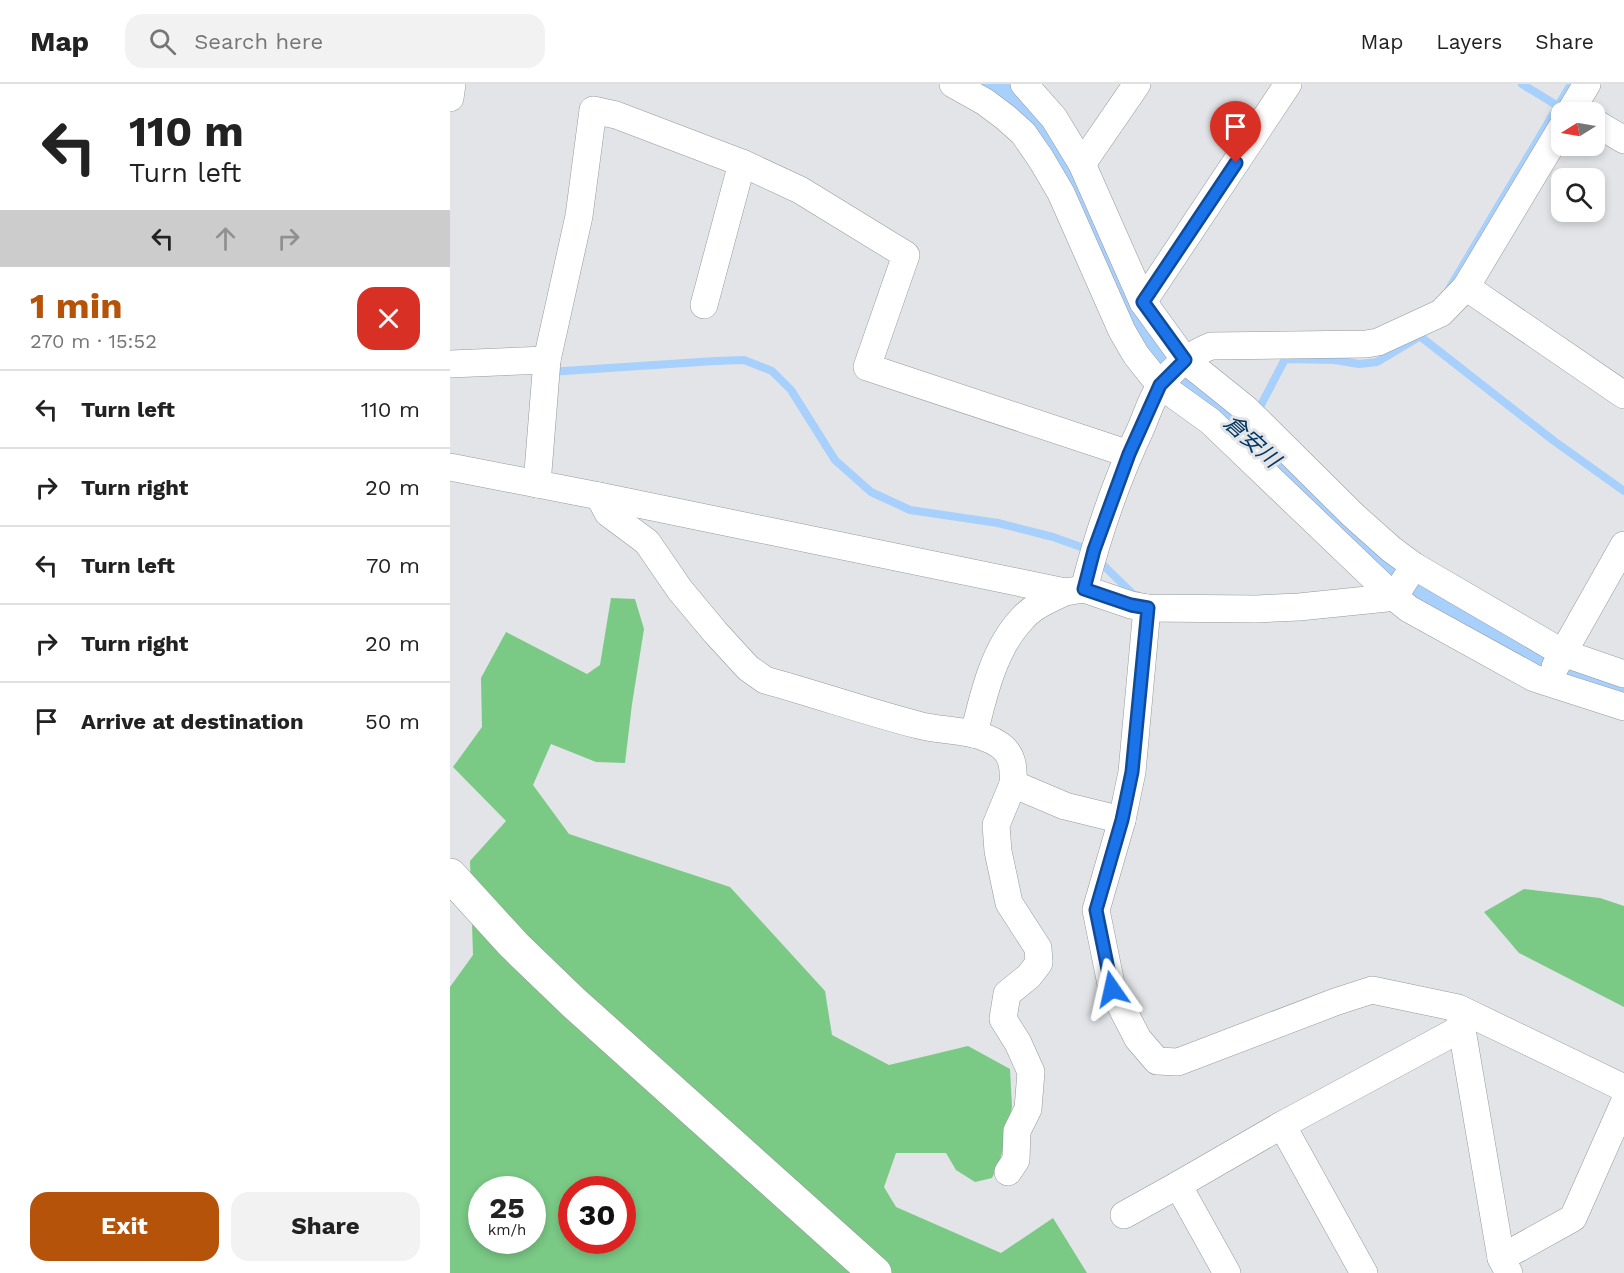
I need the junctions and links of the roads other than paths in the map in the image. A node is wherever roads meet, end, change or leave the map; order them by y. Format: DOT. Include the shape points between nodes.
graph roads {
  1 [pos="452,84"];
  2 [pos="953,84"];
  3 [pos="1024,84"];
  4 [pos="1137,84"];
  5 [pos="1288,84"];
  6 [pos="1587,84"];
  7 [pos="450,98"];
  8 [pos="1581,102"];
  9 [pos="1605,130"];
  10 [pos="1624,140"];
  11 [pos="1551,155"];
  12 [pos="742,163"];
  13 [pos="1082,164"];
  14 [pos="1466,287"];
  15 [pos="1143,302"];
  16 [pos="704,304"];
  17 [pos="450,364"];
  18 [pos="546,368"];
  19 [pos="1174,372"];
  20 [pos="1624,395"];
  21 [pos="1129,454"];
  22 [pos="450,466"];
  23 [pos="537,484"];
  24 [pos="599,496"];
  25 [pos="1624,545"];
  26 [pos="1404,581"];
  27 [pos="1075,591"];
  28 [pos="1148,608"];
  29 [pos="1549,668"];
  30 [pos="1624,674"];
  31 [pos="1624,707"];
  32 [pos="974,734"];
  33 [pos="1013,784"];
  34 [pos="1122,820"];
  35 [pos="450,875"];
  36 [pos="1460,1018"];
  37 [pos="1624,1088"];
  38 [pos="1624,1103"];
  39 [pos="1282,1125"];
  40 [pos="1008,1172"];
  41 [pos="1178,1185"];
  42 [pos="1124,1215"];
  43 [pos="1505,1265"];
  44 [pos="875,1273"];
  45 [pos="1227,1273"];
  46 [pos="1364,1273"];
  1 -- 7 [label="street"];
  2 -- 19 [label="street" via="985,102 1023,133 1061,194 1136,355"];
  3 -- 13 [label="street" via="1054,118"];
  4 -- 13 [label="street"];
  5 -- 15 [label="street"];
  6 -- 8 [label="street"];
  9 -- 10 [label="street"];
  11 -- 14 [label="street"];
  12 -- 16 [label="street"];
  12 -- 18 [label="street" via="593,110 579,216"];
  12 -- 21 [label="street" via="800,190 906,255 867,367"];
  13 -- 15 [label="street"];
  14 -- 19 [label="street" via="1441,313 1378,342 1210,346 1197,351"];
  14 -- 20 [label="street"];
  15 -- 19 [label="street"];
  17 -- 18 [label="street"];
  18 -- 23 [label="street"];
  19 -- 21 [label="street"];
  19 -- 26 [label="street" via="1210,421"];
  19 -- 26 [label="street" via="1246,409 1391,549"];
  21 -- 27 [label="street" via="1093,555"];
  22 -- 23 [label="street"];
  23 -- 24 [label="street"];
  24 -- 27 [label="street"];
  24 -- 32 [label="street" via="608,513 647,542 715,632 748,668 765,680 919,725"];
  25 -- 29 [label="street"];
  26 -- 28 [label="street" via="1299,607"];
  26 -- 29 [label="street"];
  26 -- 29 [label="street" via="1409,609"];
  27 -- 28 [label="street"];
  27 -- 32 [label="street" via="1046,601 1023,617 1006,638"];
  28 -- 34 [label="street" via="1132,772"];
  29 -- 30 [label="street"];
  29 -- 31 [label="street"];
  32 -- 33 [label="street" via="999,744 1011,756"];
  33 -- 34 [label="street" via="1065,806"];
  33 -- 40 [label="street" via="996,825 998,851 1009,903 1038,948 1039,963 1007,994 1003,1019 1031,1072 1028,1109 1017,1131 1016,1160"];
  34 -- 36 [label="street" via="1096,910 1112,989 1138,1039 1157,1061 1178,1062 1372,990"];
  35 -- 44 [label="street" via="573,1002"];
  36 -- 37 [label="street"];
  36 -- 39 [label="street"];
  36 -- 43 [label="street"];
  38 -- 43 [label="street" via="1573,1218"];
  39 -- 41 [label="street"];
  39 -- 46 [label="street"];
  41 -- 42 [label="street"];
  41 -- 45 [label="street"];
}
